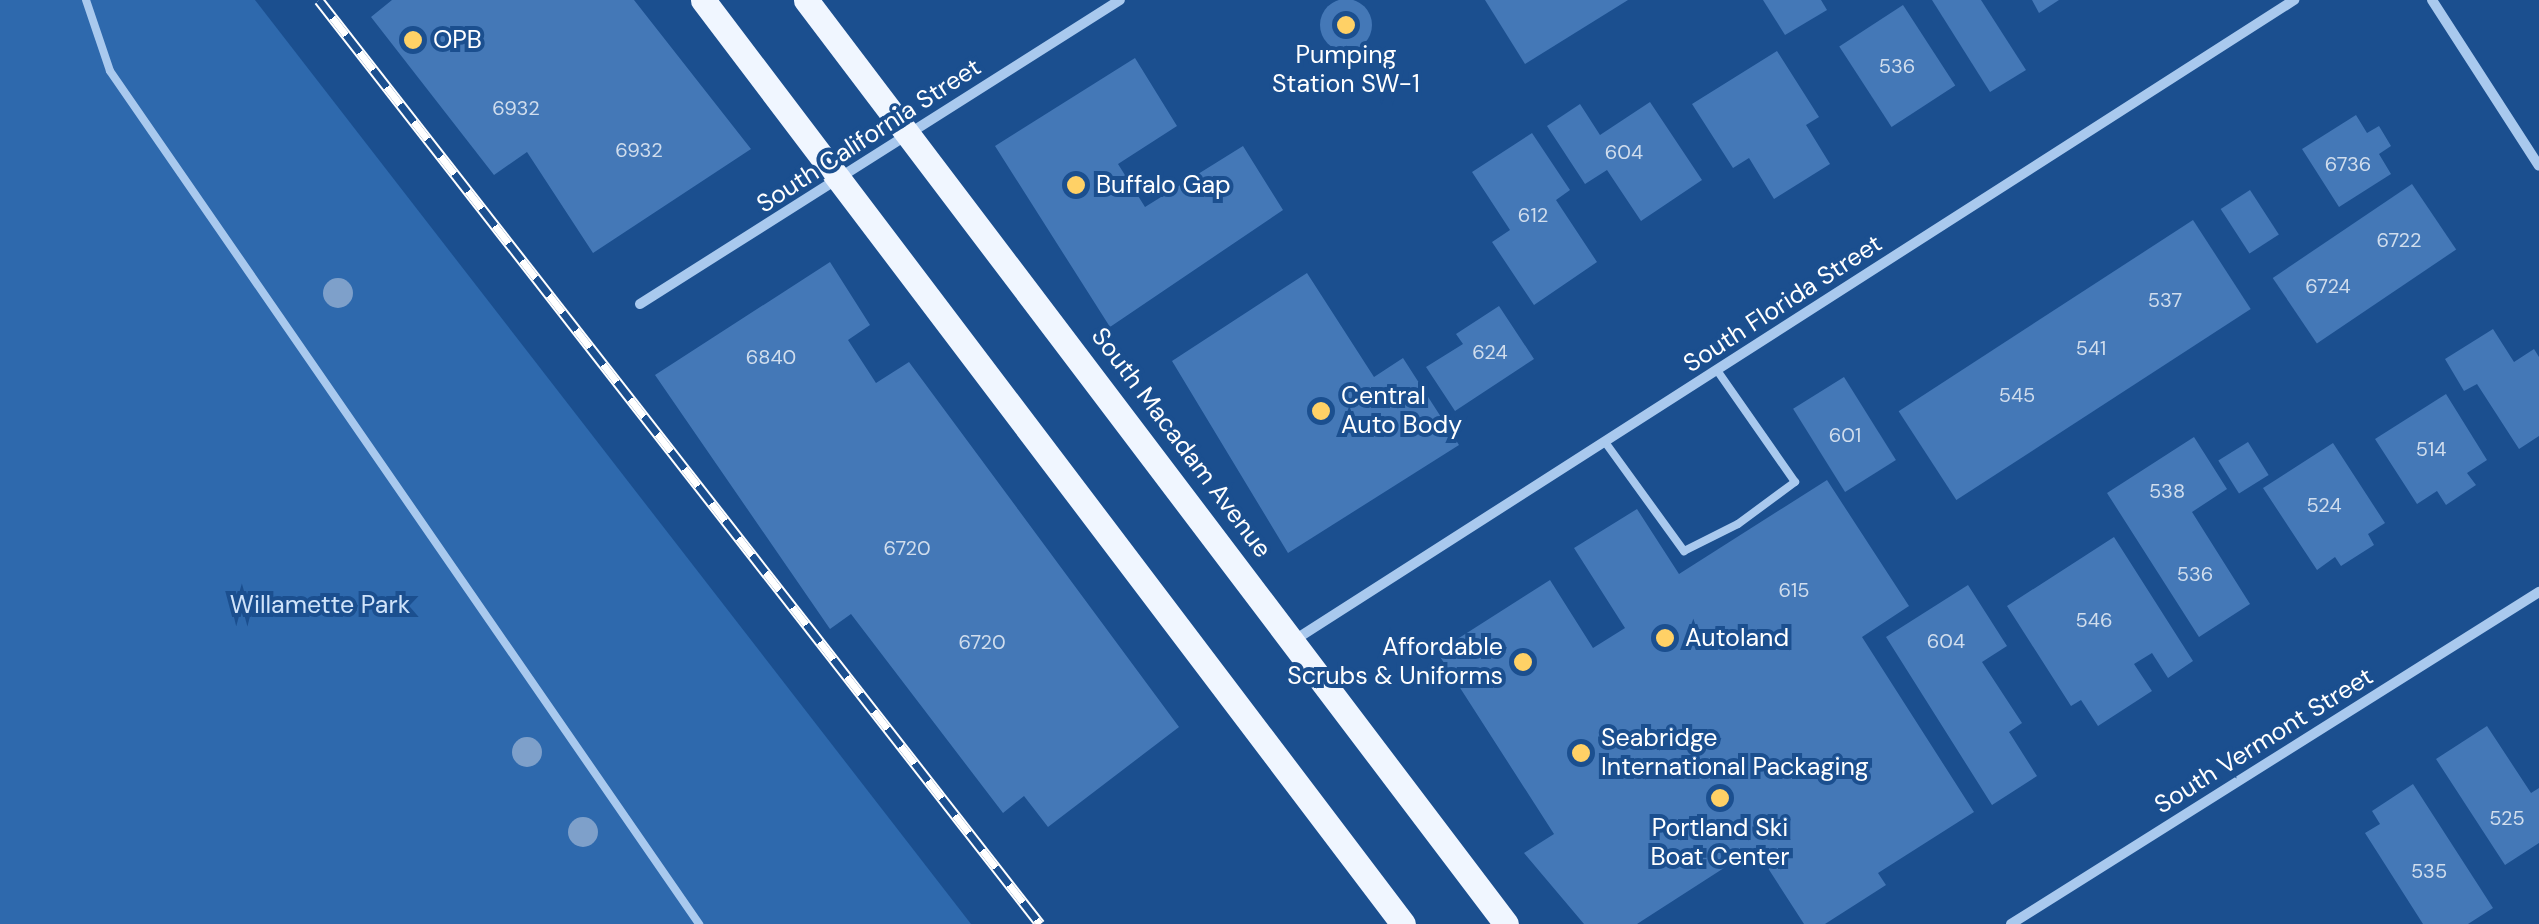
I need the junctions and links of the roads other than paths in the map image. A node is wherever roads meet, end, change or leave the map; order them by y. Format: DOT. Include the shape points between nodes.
graph roads {
  1 [pos="86,0"];
  2 [pos="703,0"];
  3 [pos="806,0"];
  4 [pos="1120,0"];
  5 [pos="2294,0"];
  6 [pos="2432,0"];
  7 [pos="908,134"];
  8 [pos="2539,166"];
  9 [pos="839,180"];
  10 [pos="640,304"];
  11 [pos="1718,370"];
  12 [pos="1605,442"];
  13 [pos="2539,592"];
  14 [pos="1293,642"];
  15 [pos="699,924"];
  16 [pos="1403,924"];
  17 [pos="1506,924"];
  18 [pos="2011,924"];
  1 -- 15 [label="lane" via="110,71"];
  2 -- 9 [label="main road"];
  3 -- 7 [label="main road, South Macadam Avenue"];
  4 -- 7 [label="street, South California Street"];
  5 -- 11 [label="street, South Florida Street"];
  6 -- 8 [label="street"];
  7 -- 9 [label="street, South California Street"];
  7 -- 14 [label="main road, South Macadam Avenue"];
  9 -- 10 [label="street, South California Street"];
  9 -- 16 [label="main road"];
  11 -- 12 [label="street, South Florida Street"];
  11 -- 12 [label="lane" via="1795,482 1738,524 1684,551"];
  12 -- 14 [label="street, South Florida Street"];
  13 -- 18 [label="street, South Vermont Street"];
  14 -- 17 [label="main road, South Macadam Avenue"];
}
